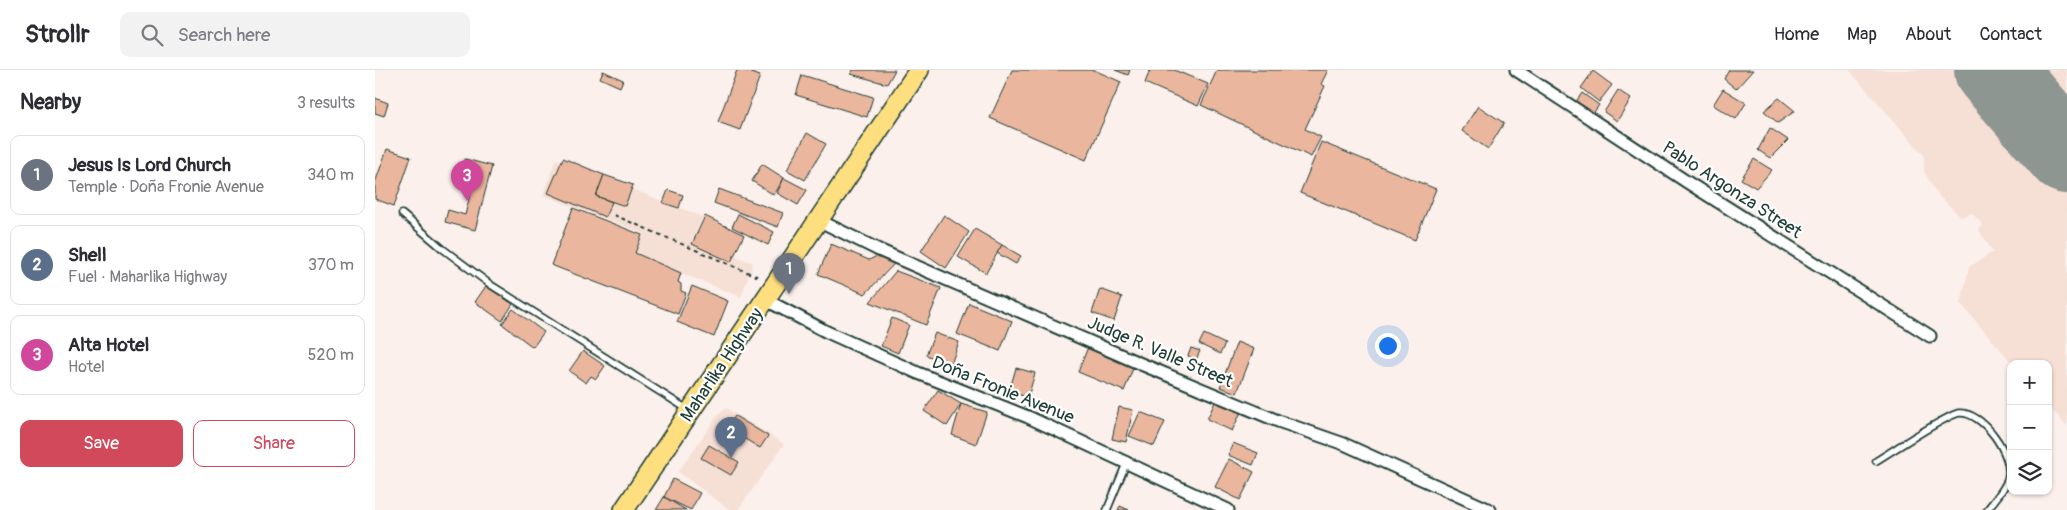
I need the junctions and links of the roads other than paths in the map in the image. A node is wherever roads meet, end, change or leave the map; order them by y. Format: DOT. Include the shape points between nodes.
graph roads {
  1 [pos="919,70"];
  2 [pos="1516,70"];
  3 [pos="403,214"];
  4 [pos="818,220"];
  5 [pos="770,292"];
  6 [pos="1930,336"];
  7 [pos="691,411"];
  8 [pos="1876,461"];
  9 [pos="1126,464"];
  10 [pos="625,510"];
  11 [pos="1107,510"];
  12 [pos="1228,510"];
  13 [pos="1491,510"];
  14 [pos="1987,510"];
  1 -- 4 [label="highway, Maharlika Highway"];
  2 -- 6 [label="street, Pablo Argonza Street"];
  3 -- 7 [label="lane" via="491,285"];
  4 -- 5 [label="highway, Maharlika Highway"];
  4 -- 13 [label="street, Judge R. Valle Street" via="881,251 1141,364 1279,422 1344,444"];
  5 -- 7 [label="highway, Maharlika Highway"];
  5 -- 9 [label="street, Doña Fronie Avenue" via="827,332 918,374 1028,418"];
  7 -- 10 [label="highway, Maharlika Highway"];
  8 -- 14 [label="lane" via="1951,416 1966,413 1973,416 1991,431 2009,467 2006,484"];
  9 -- 11 [label="lane"];
  9 -- 12 [label="street, Doña Fronie Avenue"];
}
